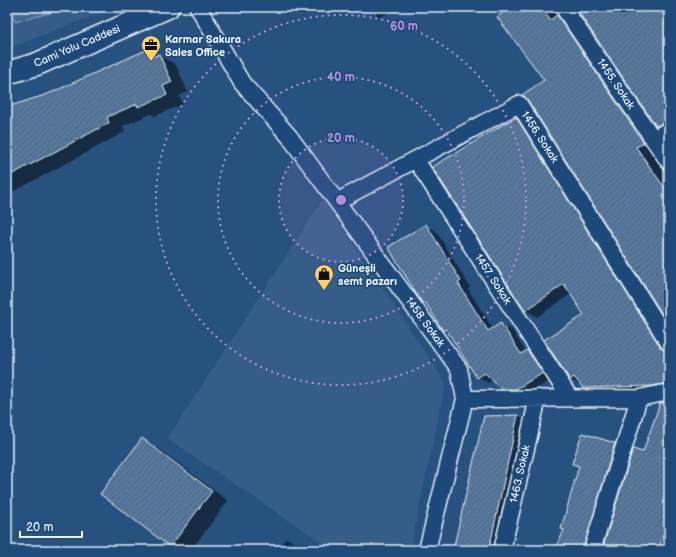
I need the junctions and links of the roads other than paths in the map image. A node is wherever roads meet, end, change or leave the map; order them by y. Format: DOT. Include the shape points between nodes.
graph roads {
  1 [pos="168,7"];
  2 [pos="198,7"];
  3 [pos="563,7"];
  4 [pos="7,73"];
  5 [pos="669,130"];
  6 [pos="653,139"];
  7 [pos="416,160"];
  8 [pos="669,162"];
  9 [pos="338,201"];
  10 [pos="669,343"];
  11 [pos="669,392"];
  12 [pos="538,398"];
  13 [pos="570,398"];
  14 [pos="639,398"];
  15 [pos="465,399"];
  16 [pos="427,550"];
  17 [pos="502,550"];
  18 [pos="592,550"];
  1 -- 4 [label="street, Cami Yolu Caddesi" via="37,64"];
  2 -- 9 [label="street, 1458. Sokak" via="242,83 289,136"];
  3 -- 6 [label="street, 1455. Sokak"];
  5 -- 6 [label="street"];
  6 -- 8 [label="street, 1455. Sokak"];
  7 -- 9 [label="street, 1456. Sokak"];
  7 -- 10 [label="street, 1456. Sokak" via="519,104"];
  7 -- 13 [label="street, 1457. Sokak"];
  9 -- 15 [label="street, 1458. Sokak" via="459,368"];
  11 -- 14 [label="street"];
  12 -- 13 [label="street"];
  12 -- 15 [label="street"];
  12 -- 17 [label="street, 1463. Sokak"];
  13 -- 14 [label="street"];
  14 -- 18 [label="street"];
  15 -- 16 [label="street, 1458. Sokak"];
}
